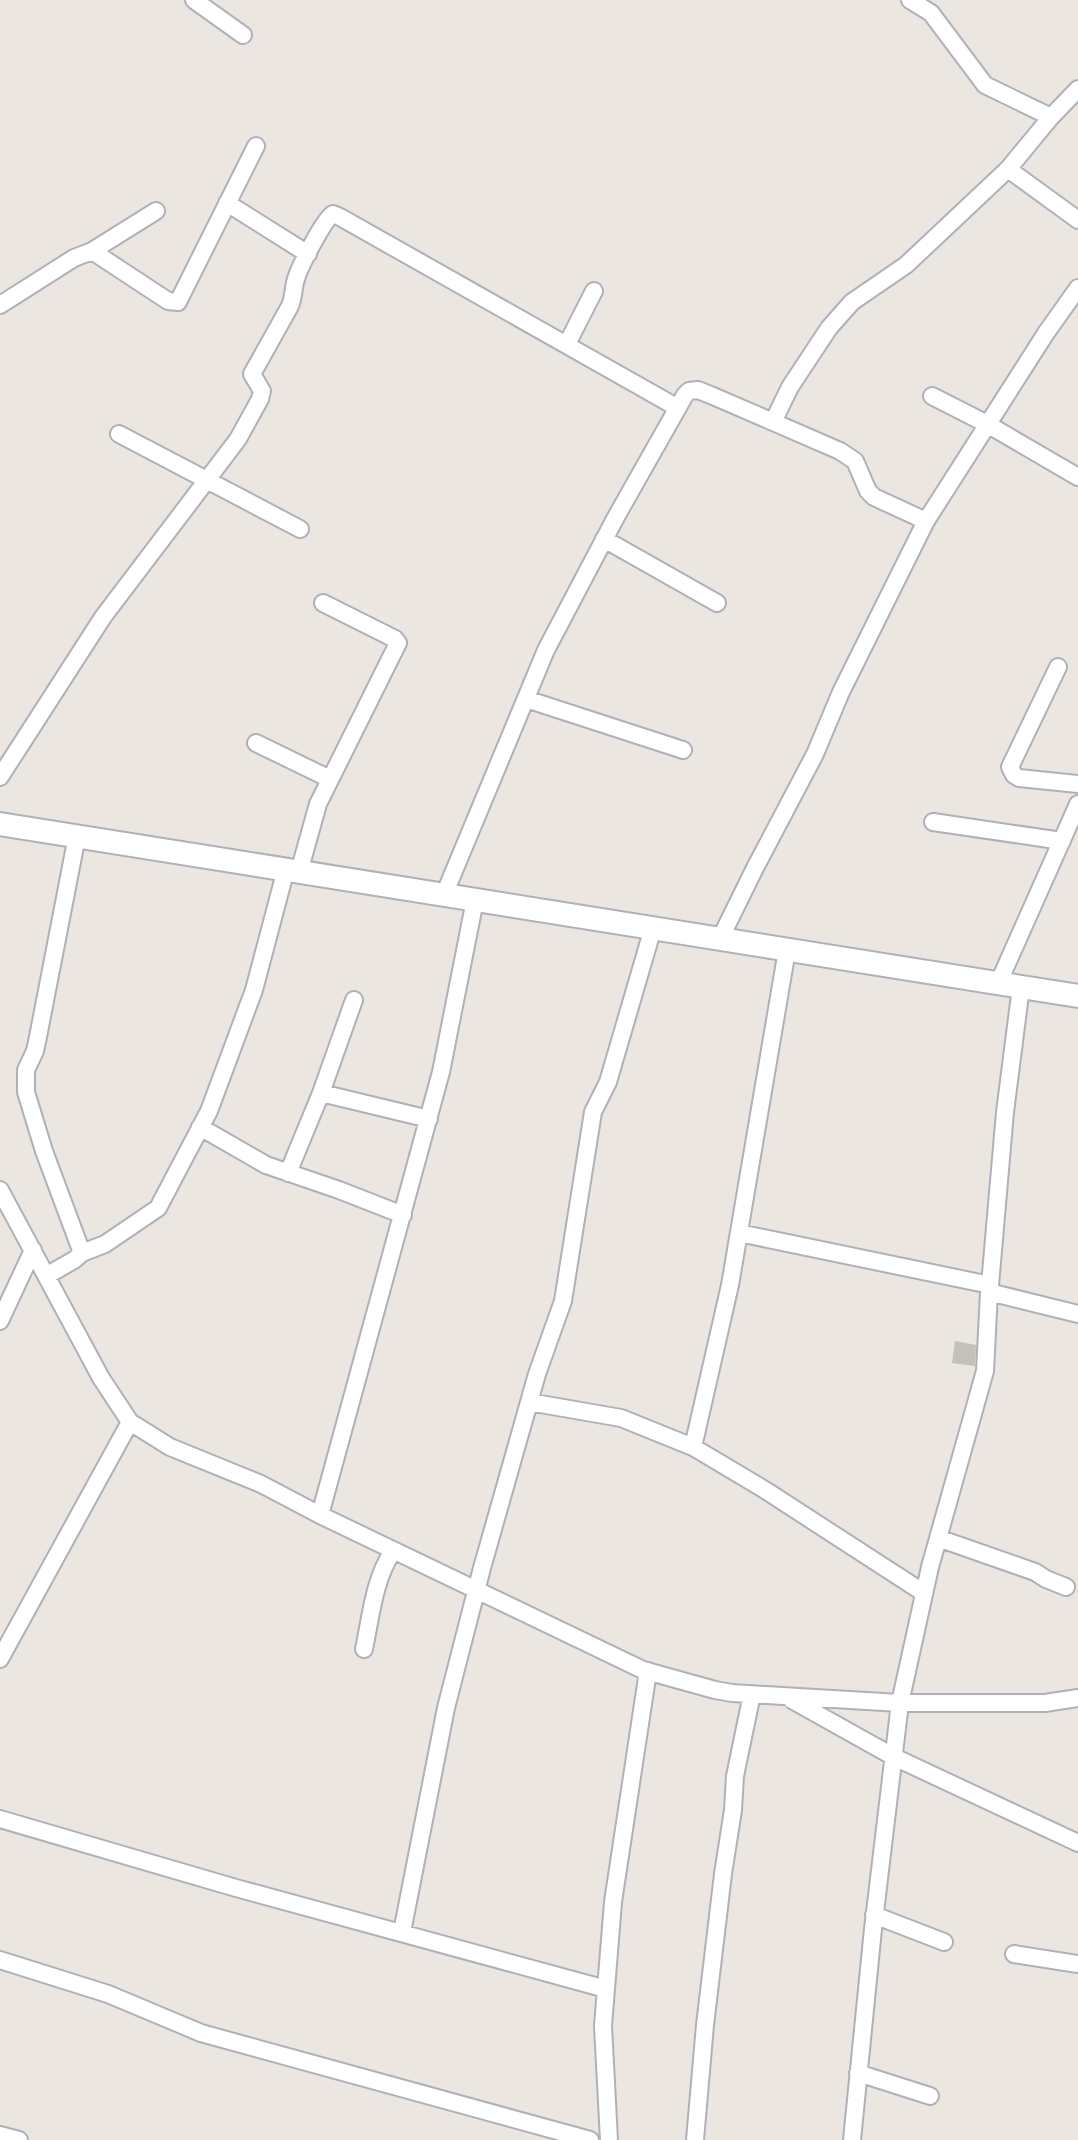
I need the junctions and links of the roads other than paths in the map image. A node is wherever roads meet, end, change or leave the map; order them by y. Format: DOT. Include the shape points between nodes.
graph roads {
  1 [pos="194,0"];
  2 [pos="910,0"];
  3 [pos="243,35"];
  4 [pos="1078,87"];
  5 [pos="1051,117"];
  6 [pos="255,146"];
  7 [pos="1008,170"];
  8 [pos="227,204"];
  9 [pos="156,211"];
  10 [pos="1078,220"];
  11 [pos="92,251"];
  12 [pos="308,254"];
  13 [pos="1078,288"];
  14 [pos="594,291"];
  15 [pos="0,305"];
  16 [pos="567,344"];
  17 [pos="932,396"];
  18 [pos="678,408"];
  19 [pos="773,422"];
  20 [pos="987,424"];
  21 [pos="119,434"];
  22 [pos="1078,477"];
  23 [pos="207,481"];
  24 [pos="926,521"];
  25 [pos="300,529"];
  26 [pos="604,539"];
  27 [pos="323,603"];
  28 [pos="717,603"];
  29 [pos="1058,667"];
  30 [pos="526,699"];
  31 [pos="256,743"];
  32 [pos="683,750"];
  33 [pos="0,777"];
  34 [pos="330,779"];
  35 [pos="1078,784"];
  36 [pos="1078,804"];
  37 [pos="933,822"];
  38 [pos="0,824"];
  39 [pos="77,836"];
  40 [pos="1068,839"];
  41 [pos="292,870"];
  42 [pos="444,895"];
  43 [pos="475,900"];
  44 [pos="652,928"];
  45 [pos="720,939"];
  46 [pos="786,950"];
  47 [pos="998,984"];
  48 [pos="1021,987"];
  49 [pos="1078,996"];
  50 [pos="354,1000"];
  51 [pos="321,1093"];
  52 [pos="429,1119"];
  53 [pos="201,1126"];
  54 [pos="288,1173"];
  55 [pos="0,1190"];
  56 [pos="403,1215"];
  57 [pos="739,1233"];
  58 [pos="33,1250"];
  59 [pos="78,1257"];
  60 [pos="49,1274"];
  61 [pos="989,1289"];
  62 [pos="1078,1314"];
  63 [pos="0,1321"];
  64 [pos="529,1402"];
  65 [pos="130,1422"];
  66 [pos="693,1447"];
  67 [pos="320,1515"];
  68 [pos="938,1538"];
  69 [pos="393,1551"];
  70 [pos="1066,1587"];
  71 [pos="477,1591"];
  72 [pos="924,1593"];
  73 [pos="364,1649"];
  74 [pos="0,1659"];
  75 [pos="648,1671"];
  76 [pos="752,1694"];
  77 [pos="787,1697"];
  78 [pos="1078,1698"];
  79 [pos="900,1703"];
  80 [pos="894,1757"];
  81 [pos="0,1819"];
  82 [pos="1078,1843"];
  83 [pos="874,1915"];
  84 [pos="402,1932"];
  85 [pos="944,1942"];
  86 [pos="1014,1954"];
  87 [pos="0,1960"];
  88 [pos="1078,1964"];
  89 [pos="606,1989"];
  90 [pos="858,2073"];
  91 [pos="930,2096"];
  92 [pos="0,2135"];
  93 [pos="19,2140"];
  94 [pos="590,2140"];
  95 [pos="609,2140"];
  96 [pos="695,2140"];
  97 [pos="852,2140"];
  1 -- 3 [label="street"];
  2 -- 5 [label="street" via="932,13 986,85"];
  4 -- 5 [label="street"];
  5 -- 7 [label="street"];
  6 -- 8 [label="street"];
  7 -- 10 [label="street"];
  7 -- 19 [label="street" via="906,265 852,302 829,328 790,387"];
  8 -- 11 [label="street" via="178,302 168,301"];
  8 -- 12 [label="street"];
  9 -- 11 [label="street"];
  11 -- 15 [label="street" via="74,258"];
  12 -- 16 [label="street" via="328,217 340,216"];
  12 -- 23 [label="street" via="296,277 290,306 252,374 262,391 260,399 238,439"];
  13 -- 20 [label="street"];
  14 -- 16 [label="street"];
  16 -- 18 [label="street"];
  17 -- 20 [label="street"];
  18 -- 19 [label="street" via="689,391 698,390"];
  18 -- 26 [label="street"];
  19 -- 24 [label="street" via="855,461 874,497"];
  20 -- 22 [label="street"];
  20 -- 24 [label="street"];
  21 -- 23 [label="street"];
  23 -- 25 [label="street"];
  23 -- 33 [label="street" via="104,616"];
  24 -- 45 [label="street" via="855,662 815,754"];
  26 -- 28 [label="street"];
  26 -- 30 [label="street" via="546,650"];
  27 -- 34 [label="street" via="398,643"];
  29 -- 35 [label="street" via="1010,767 1019,778"];
  30 -- 32 [label="street"];
  30 -- 42 [label="street"];
  31 -- 34 [label="street"];
  34 -- 41 [label="street"];
  36 -- 40 [label="street"];
  37 -- 40 [label="street"];
  38 -- 39 [label="main road"];
  39 -- 41 [label="main road"];
  39 -- 59 [label="street" via="35,1051 26,1070 26,1092"];
  40 -- 47 [label="street"];
  41 -- 42 [label="main road"];
  41 -- 53 [label="street" via="254,990"];
  42 -- 43 [label="main road"];
  43 -- 44 [label="main road"];
  43 -- 52 [label="street"];
  44 -- 45 [label="main road"];
  44 -- 64 [label="street" via="608,1082 593,1112 563,1301"];
  45 -- 46 [label="main road"];
  46 -- 47 [label="main road"];
  46 -- 57 [label="street"];
  47 -- 48 [label="main road"];
  48 -- 49 [label="main road"];
  48 -- 61 [label="street"];
  50 -- 51 [label="street"];
  51 -- 52 [label="street"];
  51 -- 54 [label="street"];
  52 -- 56 [label="street"];
  53 -- 54 [label="street" via="266,1165"];
  53 -- 59 [label="street" via="158,1208 105,1244"];
  54 -- 56 [label="street"];
  55 -- 58 [label="street"];
  56 -- 67 [label="street"];
  57 -- 61 [label="street"];
  57 -- 66 [label="street"];
  58 -- 60 [label="street"];
  58 -- 63 [label="street"];
  59 -- 60 [label="street"];
  60 -- 65 [label="street" via="101,1378"];
  61 -- 62 [label="street"];
  61 -- 68 [label="street" via="985,1371"];
  64 -- 66 [label="street" via="621,1418"];
  64 -- 71 [label="street"];
  65 -- 67 [label="street" via="170,1447 261,1484"];
  65 -- 74 [label="street"];
  66 -- 72 [label="street"];
  67 -- 69 [label="street"];
  68 -- 70 [label="street"];
  68 -- 72 [label="street"];
  69 -- 71 [label="street"];
  69 -- 73 [label="street" via="376,1589"];
  71 -- 75 [label="street"];
  71 -- 84 [label="street" via="447,1708"];
  72 -- 79 [label="street"];
  75 -- 76 [label="street" via="715,1690"];
  75 -- 89 [label="street" via="613,1902"];
  76 -- 77 [label="street"];
  76 -- 96 [label="street" via="735,1776"];
  77 -- 79 [label="street"];
  77 -- 80 [label="street"];
  78 -- 79 [label="street" via="1045,1703"];
  79 -- 80 [label="street"];
  80 -- 82 [label="street"];
  80 -- 83 [label="street"];
  81 -- 84 [label="street"];
  83 -- 85 [label="street"];
  83 -- 90 [label="street"];
  84 -- 89 [label="street"];
  86 -- 88 [label="street"];
  87 -- 94 [label="street" via="108,1994 201,2033"];
  89 -- 95 [label="street" via="603,2026"];
  90 -- 91 [label="street"];
  90 -- 97 [label="street"];
  92 -- 93 [label="street"];
}
